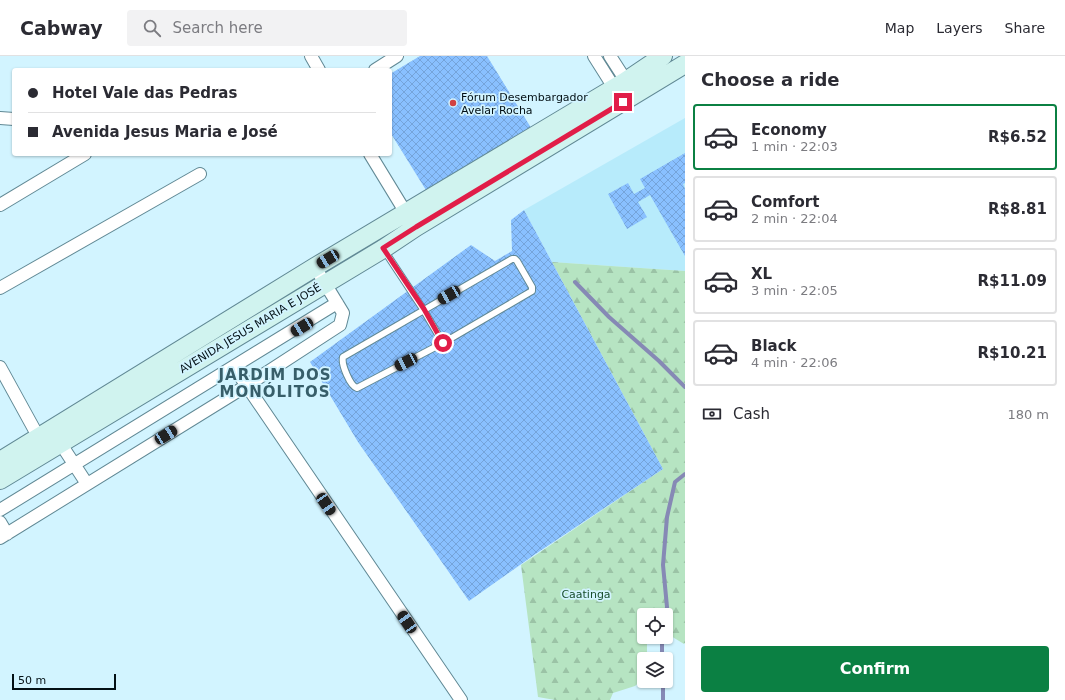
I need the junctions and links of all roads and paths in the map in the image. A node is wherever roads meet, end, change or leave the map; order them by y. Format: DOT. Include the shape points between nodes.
graph roads {
  1 [pos="311,56"];
  2 [pos="398,56"];
  3 [pos="594,56"];
  4 [pos="610,56"];
  5 [pos="663,56"];
  6 [pos="685,64"];
  7 [pos="318,68"];
  8 [pos="378,68"];
  9 [pos="625,92"];
  10 [pos="0,118"];
  11 [pos="12,119"];
  12 [pos="82,156"];
  13 [pos="371,156"];
  14 [pos="200,174"];
  15 [pos="0,205"];
  16 [pos="406,212"];
  17 [pos="416,227"];
  18 [pos="383,248"];
  19 [pos="315,267"];
  20 [pos="325,283"];
  21 [pos="0,288"];
  22 [pos="338,303"];
  23 [pos="424,309"];
  24 [pos="443,343"];
  25 [pos="234,367"];
  26 [pos="0,368"];
  27 [pos="246,386"];
  28 [pos="50,437"];
  29 [pos="0,462"];
  30 [pos="74,465"];
  31 [pos="0,480"];
  32 [pos="87,484"];
  33 [pos="0,510"];
  34 [pos="0,522"];
  35 [pos="4,536"];
  36 [pos="461,700"];
  1 -- 7 [label="street"];
  2 -- 8 [label="street"];
  3 -- 9 [label="street"];
  4 -- 9 [label="street"];
  5 -- 9 [label="main road, AVENIDA JESUS MARIA E JOSÉ"];
  6 -- 9 [label="main road, AVENIDA JESUS MARIA E JOSÉ"];
  9 -- 16 [label="main road, AVENIDA JESUS MARIA E JOSÉ"];
  9 -- 17 [label="main road, AVENIDA JESUS MARIA E JOSÉ"];
  10 -- 11 [label="street"];
  12 -- 15 [label="street"];
  13 -- 16 [label="street"];
  14 -- 21 [label="street"];
  16 -- 17 [label="street"];
  16 -- 19 [label="main road, AVENIDA JESUS MARIA E JOSÉ"];
  17 -- 18 [label="main road, AVENIDA JESUS MARIA E JOSÉ"];
  18 -- 20 [label="main road, AVENIDA JESUS MARIA E JOSÉ"];
  18 -- 23 [label="lane"];
  19 -- 20 [label="street"];
  19 -- 28 [label="main road, AVENIDA JESUS MARIA E JOSÉ"];
  20 -- 22 [label="street"];
  20 -- 28 [label="main road, AVENIDA JESUS MARIA E JOSÉ"];
  22 -- 25 [label="street"];
  22 -- 27 [label="street" via="343,313 340,325"];
  23 -- 24 [label="lane"];
  23 -- 24 [label="lane" via="343,357 342,362 352,385 357,388"];
  23 -- 24 [label="lane" via="512,259 517,261 532,287 532,292"];
  25 -- 27 [label="street"];
  25 -- 30 [label="street"];
  26 -- 28 [label="street"];
  27 -- 32 [label="street"];
  27 -- 36 [label="street"];
  28 -- 29 [label="main road, AVENIDA JESUS MARIA E JOSÉ"];
  28 -- 30 [label="street"];
  28 -- 31 [label="main road, AVENIDA JESUS MARIA E JOSÉ"];
  30 -- 32 [label="street"];
  30 -- 33 [label="street"];
  32 -- 35 [label="street"];
  34 -- 35 [label="street"];
}
